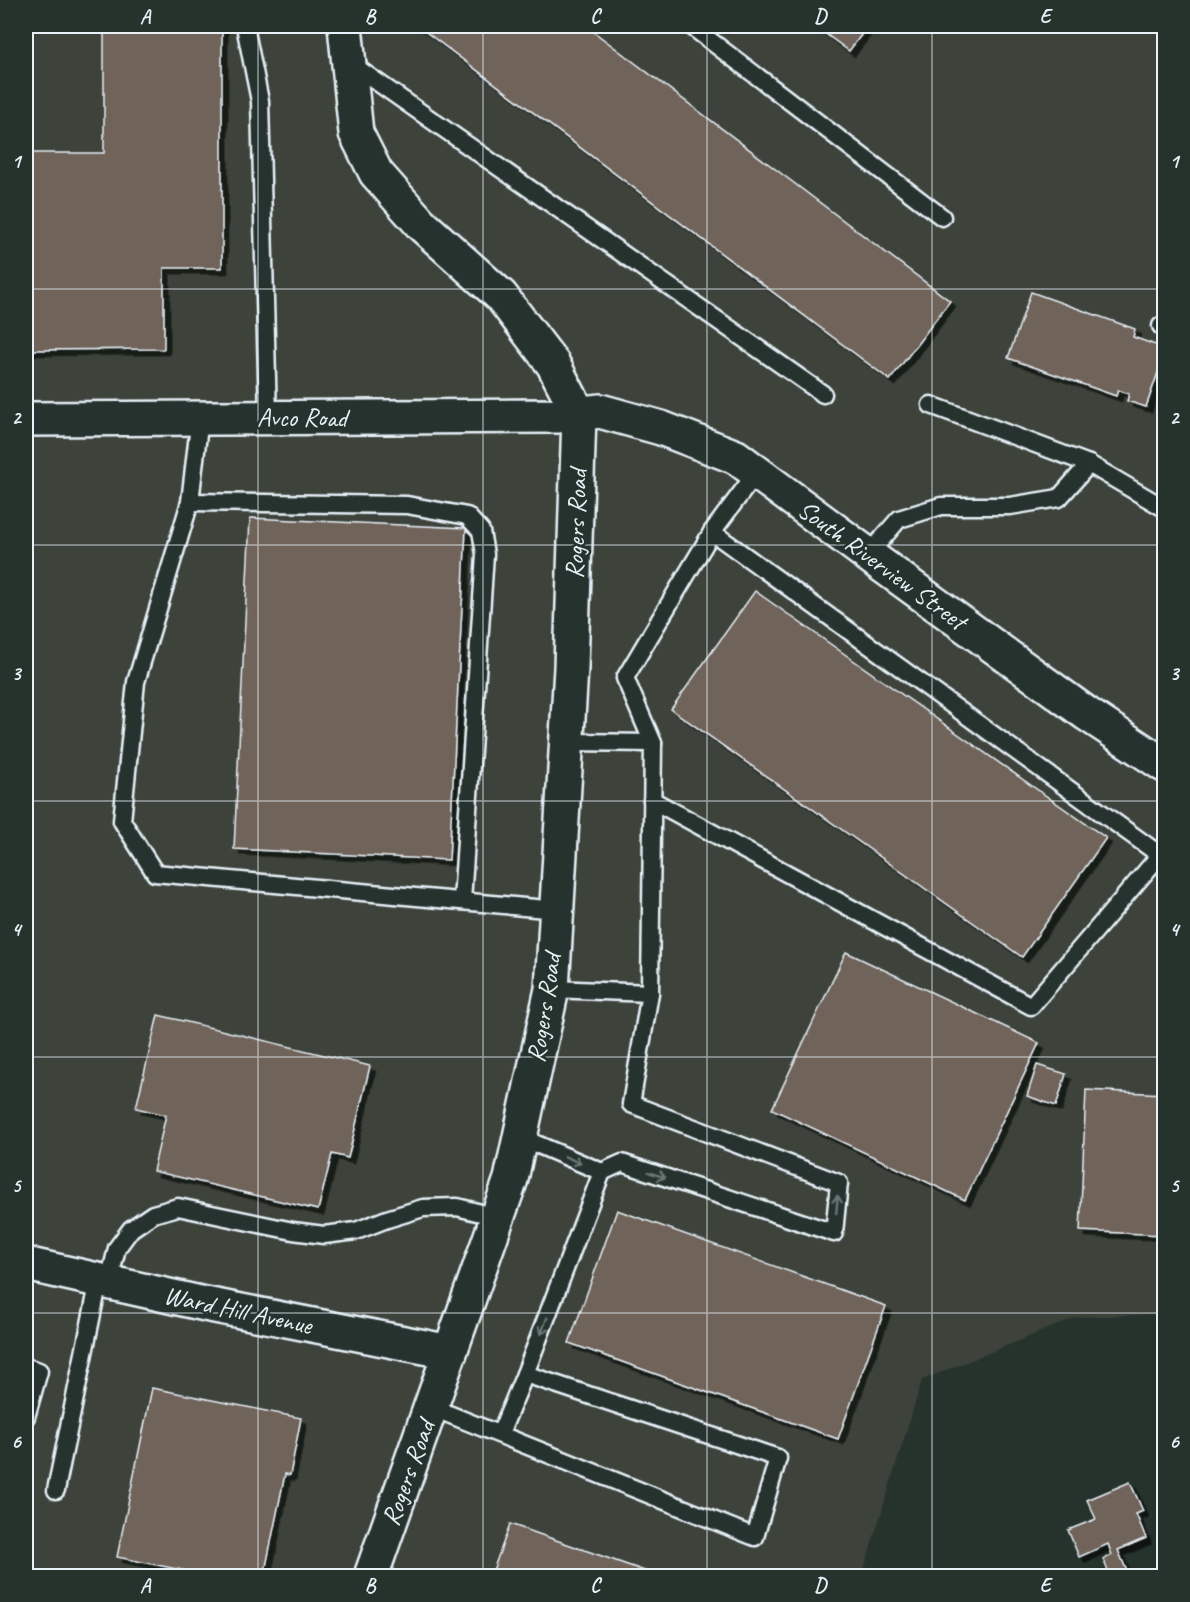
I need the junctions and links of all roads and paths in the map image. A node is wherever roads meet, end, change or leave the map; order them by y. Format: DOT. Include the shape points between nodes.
graph roads {
  1 [pos="245,26"];
  2 [pos="345,26"];
  3 [pos="692,26"];
  4 [pos="349,63"];
  5 [pos="942,217"];
  6 [pos="823,394"];
  7 [pos="931,405"];
  8 [pos="579,414"];
  9 [pos="200,417"];
  10 [pos="268,418"];
  11 [pos="26,419"];
  12 [pos="1089,464"];
  13 [pos="757,472"];
  14 [pos="190,502"];
  15 [pos="1164,508"];
  16 [pos="712,532"];
  17 [pos="868,555"];
  18 [pos="567,742"];
  19 [pos="653,743"];
  20 [pos="1164,765"];
  21 [pos="652,800"];
  22 [pos="1162,852"];
  23 [pos="462,901"];
  24 [pos="557,910"];
  25 [pos="552,988"];
  26 [pos="650,993"];
  27 [pos="520,1137"];
  28 [pos="602,1172"];
  29 [pos="497,1217"];
  30 [pos="26,1264"];
  31 [pos="104,1281"];
  32 [pos="450,1352"];
  33 [pos="26,1367"];
  34 [pos="525,1374"];
  35 [pos="431,1407"];
  36 [pos="26,1417"];
  37 [pos="500,1434"];
  38 [pos="56,1490"];
  39 [pos="371,1576"];
  1 -- 10 [label="lane" via="260,101"];
  2 -- 4 [label="street"];
  3 -- 5 [label="lane"];
  4 -- 6 [label="lane"];
  4 -- 8 [label="street" via="356,132 376,173 422,225 501,296 553,364"];
  7 -- 12 [label="lane"];
  8 -- 10 [label="street, Avco Road"];
  8 -- 13 [label="street, South Riverview Street" via="600,411 661,428 736,457"];
  8 -- 18 [label="street, Rogers Road"];
  9 -- 10 [label="street, Avco Road"];
  9 -- 11 [label="street, Avco Road"];
  9 -- 14 [label="lane"];
  12 -- 15 [label="lane"];
  12 -- 17 [label="lane" via="1059,498 1010,506 941,506 899,519"];
  13 -- 16 [label="lane"];
  13 -- 17 [label="street, South Riverview Street"];
  14 -- 23 [label="lane" via="407,505 467,516 480,531 485,554"];
  14 -- 23 [label="lane" via="136,682 123,809 122,821 156,873"];
  16 -- 19 [label="lane" via="626,678"];
  16 -- 22 [label="lane"];
  17 -- 20 [label="street, South Riverview Street"];
  18 -- 19 [label="lane"];
  18 -- 24 [label="street, Rogers Road"];
  19 -- 21 [label="lane"];
  21 -- 22 [label="lane" via="1031,1006"];
  21 -- 26 [label="lane"];
  23 -- 24 [label="lane"];
  24 -- 25 [label="street, Rogers Road"];
  25 -- 26 [label="lane"];
  25 -- 27 [label="street, Rogers Road"];
  28 -- 26 [label="lane, one-way" via="622,1163 834,1233 839,1183 631,1104"];
  27 -- 28 [label="lane, one-way"];
  27 -- 29 [label="street, Rogers Road"];
  28 -- 34 [label="lane, one-way"];
  29 -- 31 [label="lane" via="457,1207 423,1208 356,1231 324,1235 178,1207 153,1214 131,1229 117,1248"];
  29 -- 32 [label="street, Rogers Road"];
  30 -- 31 [label="street, Ward Hill Avenue"];
  31 -- 32 [label="street, Ward Hill Avenue"];
  31 -- 38 [label="lane"];
  32 -- 35 [label="street, Rogers Road"];
  33 -- 36 [label="lane" via="39,1371"];
  34 -- 37 [label="lane"];
  34 -- 37 [label="lane" via="778,1458 755,1537"];
  35 -- 37 [label="lane"];
  35 -- 39 [label="street, Rogers Road"];
}
